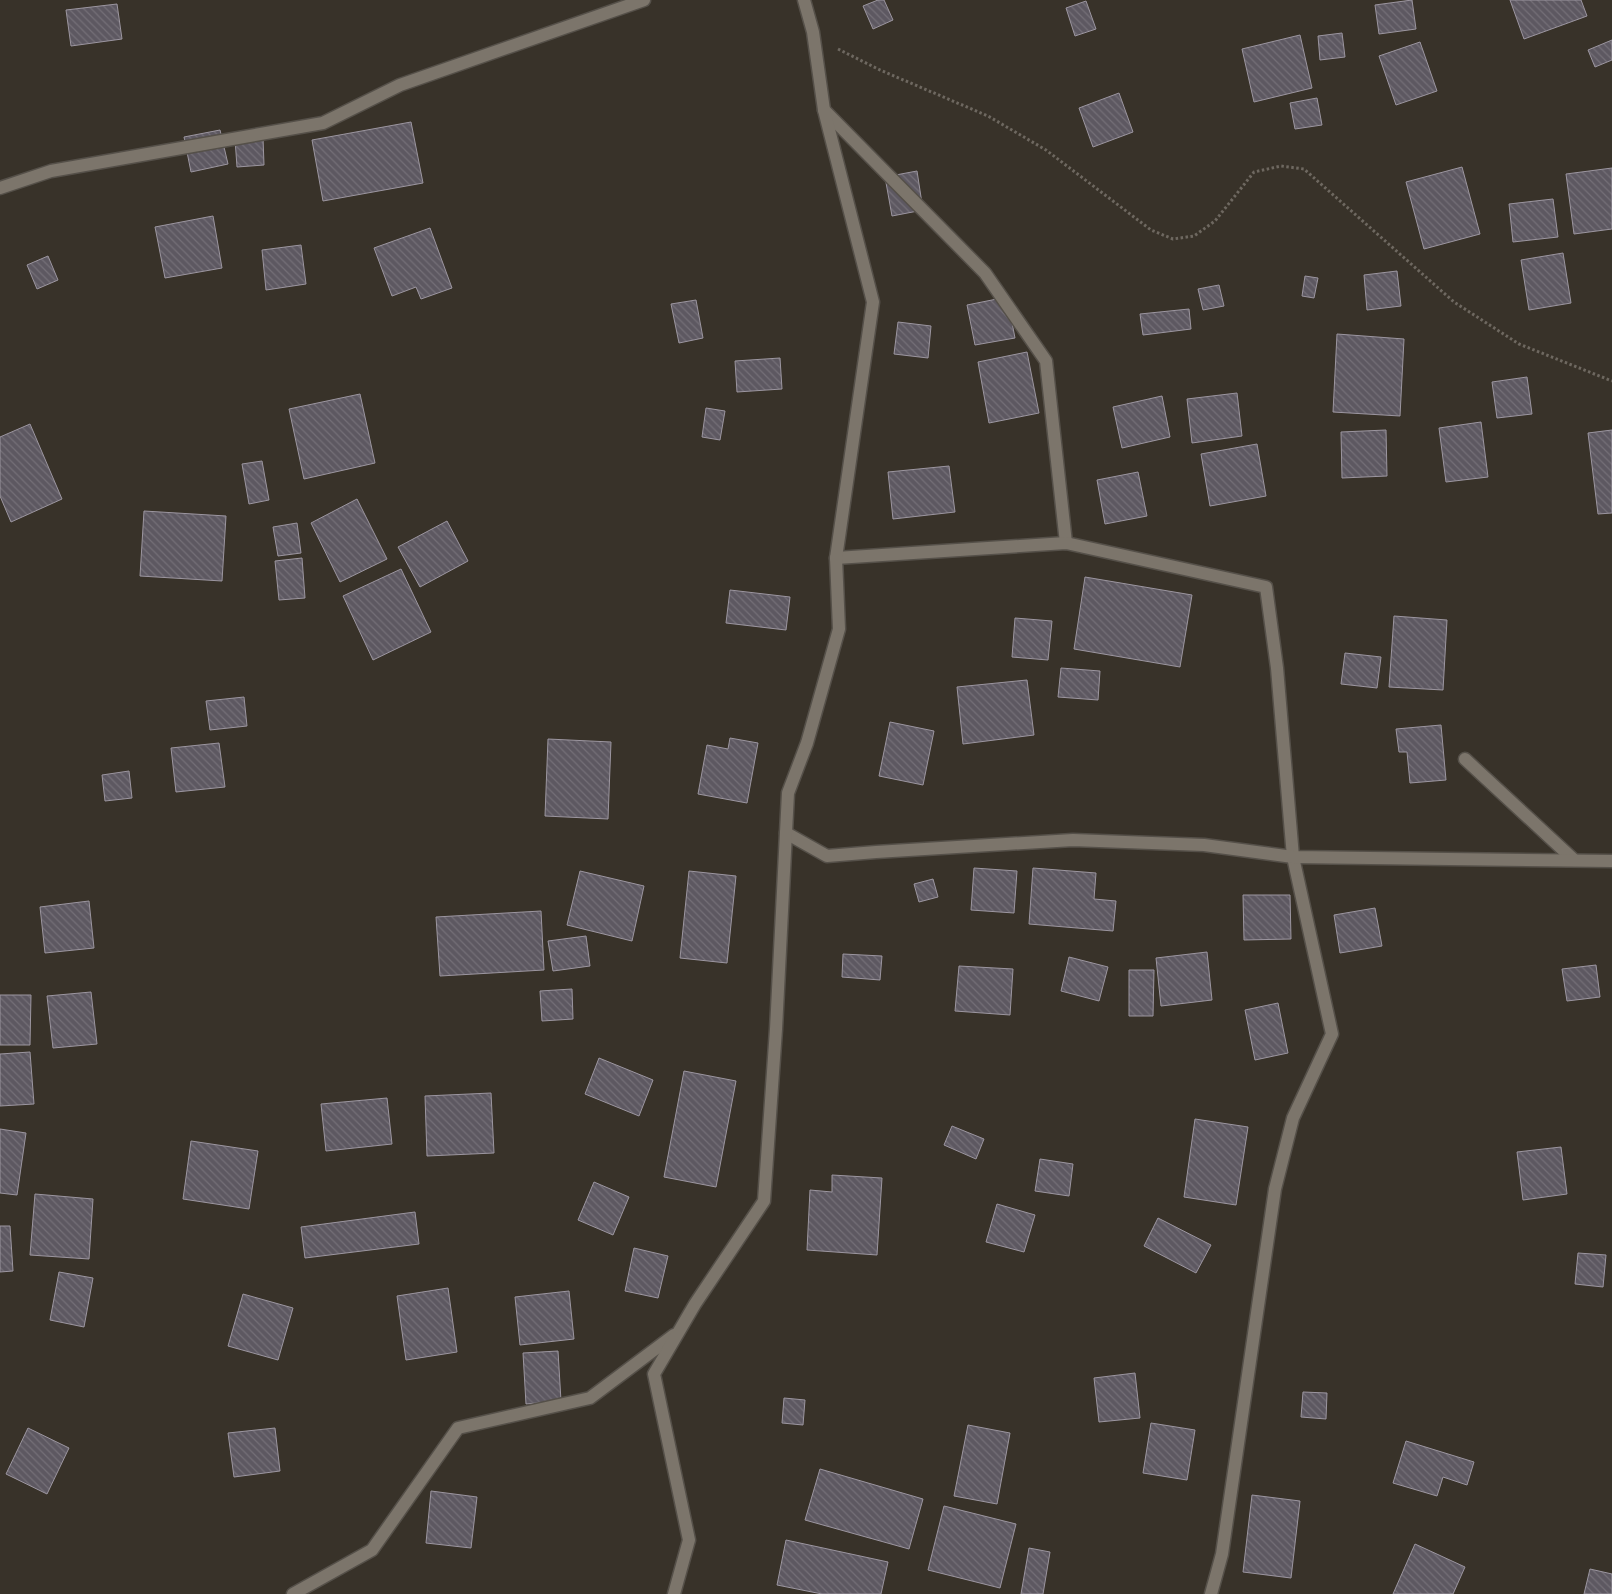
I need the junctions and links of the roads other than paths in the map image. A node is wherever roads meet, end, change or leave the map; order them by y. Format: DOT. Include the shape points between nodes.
graph roads {
  1 [pos="644,0"];
  2 [pos="804,0"];
  3 [pos="824,110"];
  4 [pos="0,188"];
  5 [pos="1066,543"];
  6 [pos="836,558"];
  7 [pos="1465,759"];
  8 [pos="786,833"];
  9 [pos="1293,857"];
  10 [pos="1573,860"];
  11 [pos="1612,861"];
  12 [pos="679,1331"];
  13 [pos="678,1592"];
  14 [pos="293,1594"];
  15 [pos="1211,1594"];
  1 -- 4 [label="street" via="400,86 323,123 51,172"];
  2 -- 3 [label="street" via="813,32"];
  3 -- 5 [label="street" via="985,273 1046,361"];
  3 -- 6 [label="street" via="873,302"];
  5 -- 6 [label="street"];
  5 -- 9 [label="street" via="1266,587 1277,668"];
  6 -- 8 [label="street" via="839,629 807,743 788,793"];
  7 -- 10 [label="street"];
  8 -- 9 [label="street" via="827,856 1073,840 1204,845"];
  8 -- 12 [label="street" via="764,1201"];
  9 -- 10 [label="street"];
  9 -- 15 [label="street" via="1332,1034 1293,1118 1275,1189 1222,1554"];
  10 -- 11 [label="street"];
  12 -- 13 [label="street" via="654,1374 689,1540"];
  12 -- 14 [label="street" via="590,1398 458,1428 372,1550"];
}
